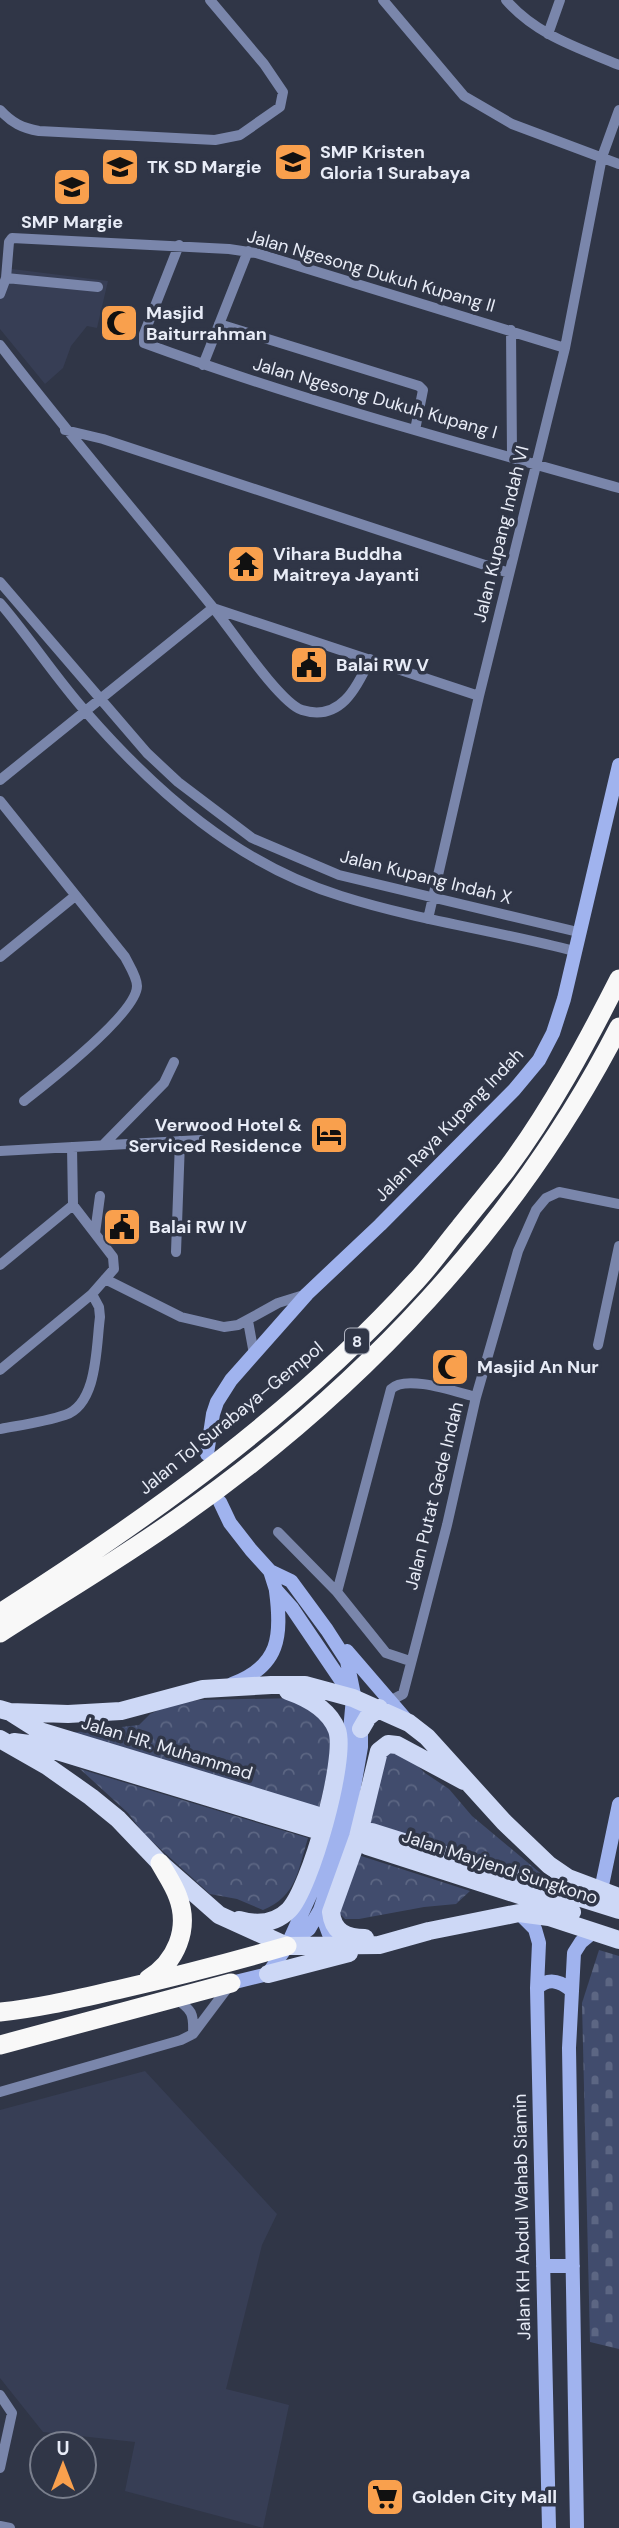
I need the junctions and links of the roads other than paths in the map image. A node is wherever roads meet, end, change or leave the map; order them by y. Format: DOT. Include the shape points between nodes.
graph roads {
  1 [pos="210,0"];
  2 [pos="383,0"];
  3 [pos="506,0"];
  4 [pos="560,0"];
  5 [pos="548,34"];
  6 [pos="619,65"];
  7 [pos="0,110"];
  8 [pos="619,110"];
  9 [pos="602,157"];
  10 [pos="619,163"];
  11 [pos="179,245"];
  12 [pos="247,251"];
  13 [pos="6,278"];
  14 [pos="98,287"];
  15 [pos="0,294"];
  16 [pos="219,324"];
  17 [pos="511,330"];
  18 [pos="0,345"];
  19 [pos="565,348"];
  20 [pos="203,365"];
  21 [pos="65,430"];
  22 [pos="415,430"];
  23 [pos="512,456"];
  24 [pos="536,464"];
  25 [pos="619,488"];
  26 [pos="509,573"];
  27 [pos="0,582"];
  28 [pos="15,599"];
  29 [pos="2,606"];
  30 [pos="213,608"];
  31 [pos="54,646"];
  32 [pos="41,655"];
  33 [pos="370,659"];
  34 [pos="479,696"];
  35 [pos="100,700"];
  36 [pos="85,711"];
  37 [pos="619,765"];
  38 [pos="0,780"];
  39 [pos="0,802"];
  40 [pos="245,833"];
  41 [pos="234,847"];
  42 [pos="75,896"];
  43 [pos="432,899"];
  44 [pos="428,919"];
  45 [pos="578,932"];
  46 [pos="574,951"];
  47 [pos="0,957"];
  48 [pos="619,979"];
  49 [pos="619,1027"];
  50 [pos="174,1062"];
  51 [pos="24,1101"];
  52 [pos="201,1140"];
  53 [pos="180,1141"];
  54 [pos="104,1144"];
  55 [pos="72,1147"];
  56 [pos="0,1151"];
  57 [pos="100,1196"];
  58 [pos="619,1204"];
  59 [pos="73,1205"];
  60 [pos="94,1233"];
  61 [pos="619,1246"];
  62 [pos="176,1252"];
  63 [pos="0,1265"];
  64 [pos="105,1279"];
  65 [pos="92,1294"];
  66 [pos="307,1294"];
  67 [pos="248,1321"];
  68 [pos="598,1345"];
  69 [pos="254,1354"];
  70 [pos="0,1370"];
  71 [pos="476,1397"];
  72 [pos="0,1429"];
  73 [pos="207,1454"];
  74 [pos="220,1502"];
  75 [pos="278,1532"];
  76 [pos="270,1571"];
  77 [pos="276,1590"];
  78 [pos="337,1591"];
  79 [pos="0,1613"];
  80 [pos="327,1630"];
  81 [pos="0,1633"];
  82 [pos="410,1661"];
  83 [pos="271,1685"];
  84 [pos="202,1689"];
  85 [pos="353,1698"];
  86 [pos="384,1704"];
  87 [pos="5,1710"];
  88 [pos="361,1729"];
  89 [pos="3,1740"];
  90 [pos="468,1783"];
  91 [pos="619,1804"];
  92 [pos="160,1863"];
  93 [pos="601,1890"];
  94 [pos="619,1897"];
  95 [pos="209,1907"];
  96 [pos="320,1910"];
  97 [pos="619,1910"];
  98 [pos="519,1913"];
  99 [pos="619,1927"];
  100 [pos="593,1932"];
  101 [pos="414,1936"];
  102 [pos="619,1940"];
  103 [pos="379,1945"];
  104 [pos="287,1946"];
  105 [pos="338,1947"];
  106 [pos="268,1974"];
  107 [pos="231,1983"];
  108 [pos="537,1988"];
  109 [pos="117,1990"];
  110 [pos="571,1990"];
  111 [pos="175,1998"];
  112 [pos="0,2012"];
  113 [pos="193,2034"];
  114 [pos="0,2045"];
  115 [pos="0,2092"];
  116 [pos="543,2266"];
  117 [pos="573,2266"];
  118 [pos="0,2395"];
  119 [pos="0,2468"];
  120 [pos="0,2526"];
  121 [pos="10,2528"];
  122 [pos="550,2528"];
  123 [pos="577,2528"];
  1 -- 7 [label="street" via="283,92 280,107 240,135 39,131 23,128"];
  2 -- 9 [label="street" via="464,96 512,124"];
  3 -- 5 [label="street"];
  4 -- 5 [label="street"];
  5 -- 6 [label="street"];
  8 -- 9 [label="street, Jalan Kupang Indah VI"];
  9 -- 10 [label="street"];
  9 -- 19 [label="street, Jalan Kupang Indah VI"];
  11 -- 12 [label="street, Jalan Ngesong Dukuh Kupang II"];
  11 -- 13 [label="street, Jalan Ngesong Dukuh Kupang II" via="12,238"];
  11 -- 20 [label="street, Jalan Ngesong Dukuh Kupang I" via="142,339"];
  12 -- 16 [label="street"];
  12 -- 17 [label="street, Jalan Ngesong Dukuh Kupang II"];
  13 -- 14 [label="street"];
  13 -- 15 [label="street, Jalan Ngesong Dukuh Kupang II"];
  16 -- 20 [label="street"];
  16 -- 22 [label="street" via="419,386 423,390"];
  17 -- 19 [label="street, Jalan Ngesong Dukuh Kupang II"];
  17 -- 23 [label="street"];
  18 -- 21 [label="street"];
  19 -- 24 [label="street, Jalan Kupang Indah VI"];
  20 -- 22 [label="street, Jalan Ngesong Dukuh Kupang I"];
  21 -- 26 [label="street"];
  21 -- 30 [label="street"];
  22 -- 23 [label="street, Jalan Ngesong Dukuh Kupang I"];
  23 -- 24 [label="street, Jalan Ngesong Dukuh Kupang I"];
  24 -- 25 [label="street, Jalan Ngesong Dukuh Kupang I"];
  24 -- 26 [label="street, Jalan Kupang Indah VI"];
  26 -- 34 [label="street, Jalan Kupang Indah VI"];
  27 -- 28 [label="street, Jalan Kupang Indah X"];
  28 -- 29 [label="street"];
  28 -- 31 [label="street, Jalan Kupang Indah X"];
  29 -- 32 [label="street, Jalan Kupang Indah X"];
  30 -- 33 [label="street"];
  30 -- 33 [label="street" via="285,699 302,710 320,713 347,700"];
  30 -- 35 [label="street"];
  31 -- 32 [label="street"];
  31 -- 35 [label="street, Jalan Kupang Indah X"];
  32 -- 36 [label="street, Jalan Kupang Indah X"];
  33 -- 34 [label="street"];
  34 -- 43 [label="street, Jalan Kupang Indah VI"];
  35 -- 36 [label="street"];
  35 -- 40 [label="street, Jalan Kupang Indah X" via="178,782"];
  36 -- 38 [label="street"];
  36 -- 41 [label="street, Jalan Kupang Indah X" via="185,811"];
  37 -- 45 [label="street, Jalan Raya Kupang Indah"];
  39 -- 42 [label="street"];
  40 -- 41 [label="street"];
  40 -- 43 [label="street, Jalan Kupang Indah X" via="339,876"];
  41 -- 44 [label="street, Jalan Kupang Indah X" via="317,888"];
  42 -- 47 [label="street"];
  42 -- 51 [label="street" via="122,953 137,984 111,1027"];
  43 -- 44 [label="street, Jalan Kupang Indah VI"];
  43 -- 45 [label="street, Jalan Kupang Indah X"];
  44 -- 46 [label="street, Jalan Kupang Indah X"];
  45 -- 46 [label="street, Jalan Raya Kupang Indah"];
  46 -- 66 [label="street, Jalan Raya Kupang Indah" via="564,999 539,1060 380,1226"];
  48 -- 79 [label="highway, Jalan Tol Surabaya–Gempol / 8" via="591,1034 507,1169 418,1279 372,1327 215,1462"];
  49 -- 81 [label="highway, 8" via="540,1161 455,1270 400,1331 226,1483"];
  50 -- 54 [label="street" via="164,1083"];
  52 -- 53 [label="street"];
  53 -- 54 [label="street"];
  53 -- 62 [label="street"];
  54 -- 55 [label="street"];
  55 -- 56 [label="street"];
  55 -- 59 [label="street"];
  57 -- 60 [label="street"];
  58 -- 71 [label="street, Jalan Putat Gede Indah" via="559,1192 536,1210 518,1251"];
  59 -- 60 [label="street"];
  59 -- 63 [label="street"];
  60 -- 64 [label="street" via="115,1261"];
  61 -- 68 [label="street"];
  64 -- 65 [label="street"];
  64 -- 67 [label="street" via="188,1319 224,1327"];
  65 -- 70 [label="street"];
  65 -- 72 [label="street" via="100,1317 84,1400 67,1415"];
  66 -- 67 [label="street" via="278,1303"];
  66 -- 69 [label="street, Jalan Raya Kupang Indah"];
  67 -- 69 [label="street"];
  69 -- 73 [label="street, Jalan Raya Kupang Indah" via="217,1402"];
  71 -- 78 [label="street" via="420,1384 401,1383 391,1389"];
  71 -- 82 [label="street, Jalan Putat Gede Indah"];
  74 -- 76 [label="street" via="230,1523"];
  75 -- 78 [label="street"];
  76 -- 77 [label="street"];
  76 -- 80 [label="street" via="291,1581"];
  77 -- 84 [label="street" via="279,1632 269,1658 242,1680"];
  77 -- 85 [label="street"];
  78 -- 82 [label="street" via="386,1653"];
  80 -- 85 [label="street" via="347,1661"];
  80 -- 86 [label="street"];
  82 -- 86 [label="street, Jalan Putat Gede Indah" via="403,1694"];
  83 -- 84 [label="main road"];
  83 -- 85 [label="main road" via="305,1685"];
  83 -- 95 [label="main road" via="308,1699 337,1731 338,1765 323,1826 294,1905 281,1916 248,1922"];
  84 -- 87 [label="main road" via="121,1711"];
  85 -- 86 [label="main road"];
  85 -- 88 [label="street"];
  85 -- 104 [label="street" via="335,1830"];
  86 -- 88 [label="main road"];
  86 -- 90 [label="main road" via="443,1753"];
  87 -- 89 [label="main road, Jalan HR. Muhammad" via="40,1731 314,1822 37,1745"];
  88 -- 96 [label="street" via="346,1833"];
  89 -- 92 [label="main road" via="91,1797"];
  90 -- 93 [label="main road" via="550,1864 568,1878"];
  90 -- 101 [label="main road" via="397,1745 382,1747 376,1760 332,1921 340,1933 352,1938"];
  91 -- 93 [label="street"];
  92 -- 95 [label="main road"];
  92 -- 109 [label="highway" via="183,1916 179,1941 166,1966 150,1978"];
  93 -- 94 [label="main road"];
  95 -- 104 [label="main road"];
  96 -- 104 [label="street" via="309,1929"];
  96 -- 105 [label="street"];
  97 -- 99 [label="main road, Jalan Mayjend Sungkono" via="370,1839"];
  98 -- 100 [label="main road" via="549,1917"];
  98 -- 101 [label="main road"];
  98 -- 108 [label="street, Jalan KH Abdul Wahab Siamin" via="536,1929"];
  100 -- 102 [label="main road"];
  100 -- 110 [label="street" via="574,1953"];
  101 -- 103 [label="main road"];
  103 -- 105 [label="main road"];
  103 -- 106 [label="main road"];
  104 -- 105 [label="main road"];
  104 -- 106 [label="street"];
  104 -- 109 [label="highway"];
  106 -- 107 [label="street"];
  107 -- 111 [label="highway"];
  107 -- 113 [label="street"];
  108 -- 110 [label="street" via="553,1981"];
  108 -- 116 [label="street, Jalan KH Abdul Wahab Siamin"];
  109 -- 112 [label="highway"];
  110 -- 117 [label="street"];
  111 -- 113 [label="street" via="190,2009"];
  111 -- 114 [label="highway"];
  113 -- 115 [label="street"];
  116 -- 117 [label="street"];
  116 -- 122 [label="street, Jalan KH Abdul Wahab Siamin"];
  117 -- 123 [label="street"];
  118 -- 119 [label="street" via="12,2413"];
  120 -- 121 [label="street"];
}
